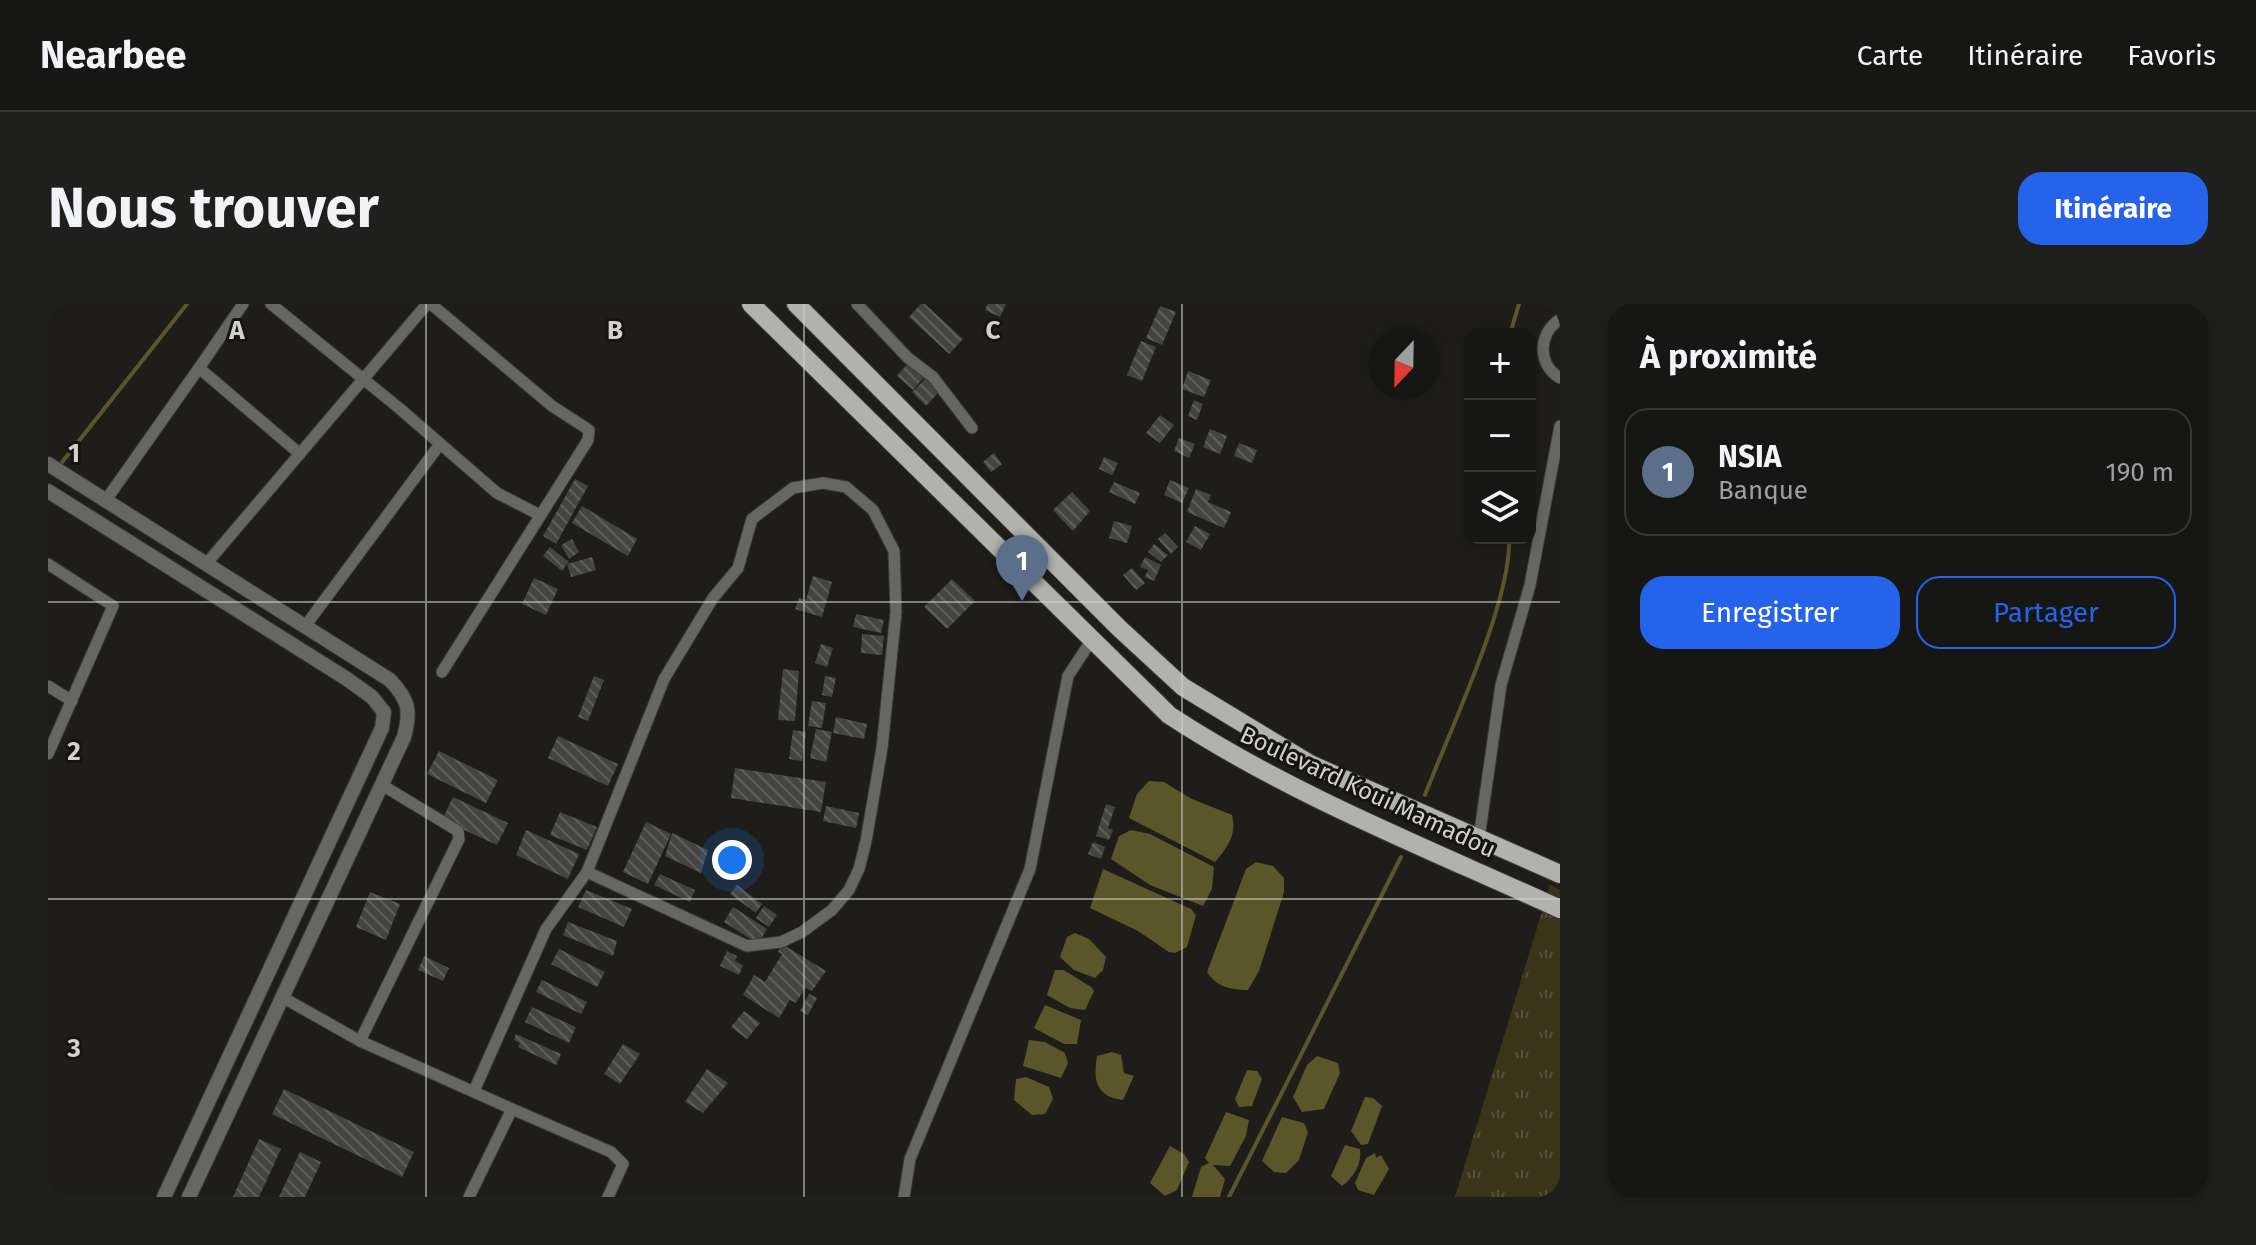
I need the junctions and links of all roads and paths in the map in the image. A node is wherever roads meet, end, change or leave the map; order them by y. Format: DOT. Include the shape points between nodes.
graph roads {
  1 [pos="243,304"];
  2 [pos="271,304"];
  3 [pos="429,304"];
  4 [pos="751,304"];
  5 [pos="857,304"];
  6 [pos="803,307"];
  7 [pos="1560,319"];
  8 [pos="199,368"];
  9 [pos="1560,378"];
  10 [pos="364,379"];
  11 [pos="1560,426"];
  12 [pos="972,428"];
  13 [pos="440,444"];
  14 [pos="300,454"];
  15 [pos="48,464"];
  16 [pos="48,491"];
  17 [pos="106,500"];
  18 [pos="540,515"];
  19 [pos="207,563"];
  20 [pos="48,564"];
  21 [pos="306,625"];
  22 [pos="1091,641"];
  23 [pos="442,672"];
  24 [pos="48,686"];
  25 [pos="72,701"];
  26 [pos="384,712"];
  27 [pos="410,713"];
  28 [pos="48,754"];
  29 [pos="382,785"];
  30 [pos="1479,838"];
  31 [pos="587,872"];
  32 [pos="1560,874"];
  33 [pos="1560,909"];
  34 [pos="282,997"];
  35 [pos="360,1041"];
  36 [pos="474,1091"];
  37 [pos="512,1109"];
  38 [pos="164,1197"];
  39 [pos="189,1197"];
  40 [pos="469,1197"];
  41 [pos="608,1197"];
  42 [pos="904,1197"];
  1 -- 8 [label="street"];
  2 -- 10 [label="street"];
  3 -- 10 [label="street"];
  3 -- 18 [label="street" via="552,406 589,430 588,440"];
  4 -- 22 [label="main road, Boulevard Koui Mamadou"];
  5 -- 12 [label="street" via="933,377"];
  6 -- 30 [label="main road, Boulevard Koui Mamadou" via="1183,687 1310,764"];
  7 -- 9 [label="street" via="1549,329 1543,350 1546,363"];
  8 -- 14 [label="street"];
  8 -- 17 [label="street"];
  10 -- 13 [label="street"];
  10 -- 14 [label="street"];
  11 -- 30 [label="street" via="1530,585 1501,685"];
  13 -- 18 [label="street" via="497,493"];
  13 -- 21 [label="street"];
  14 -- 19 [label="street"];
  15 -- 17 [label="street"];
  16 -- 26 [label="street" via="347,679"];
  17 -- 19 [label="street"];
  18 -- 23 [label="street"];
  19 -- 21 [label="street"];
  20 -- 25 [label="street" via="113,606"];
  21 -- 27 [label="street" via="390,680 405,696"];
  22 -- 33 [label="main road, Boulevard Koui Mamadou" via="1169,715 1232,756"];
  22 -- 42 [label="street" via="1068,676 1030,869 910,1159"];
  24 -- 25 [label="street"];
  25 -- 28 [label="street"];
  26 -- 27 [label="street"];
  26 -- 38 [label="street" via="382,728"];
  27 -- 29 [label="street"];
  29 -- 34 [label="street"];
  29 -- 35 [label="street" via="458,831 459,839"];
  30 -- 32 [label="main road, Boulevard Koui Mamadou"];
  31 -- 31 [label="street" via="664,679 713,598 738,568 752,519 793,488 823,483 846,487 873,510 894,551 896,612 882,748 866,841 849,890 802,932 781,942 747,946"];
  31 -- 36 [label="street" via="546,929"];
  34 -- 35 [label="street"];
  34 -- 39 [label="street"];
  35 -- 36 [label="street"];
  36 -- 37 [label="street"];
  37 -- 40 [label="street"];
  37 -- 41 [label="street" via="611,1152 623,1164"];
}
